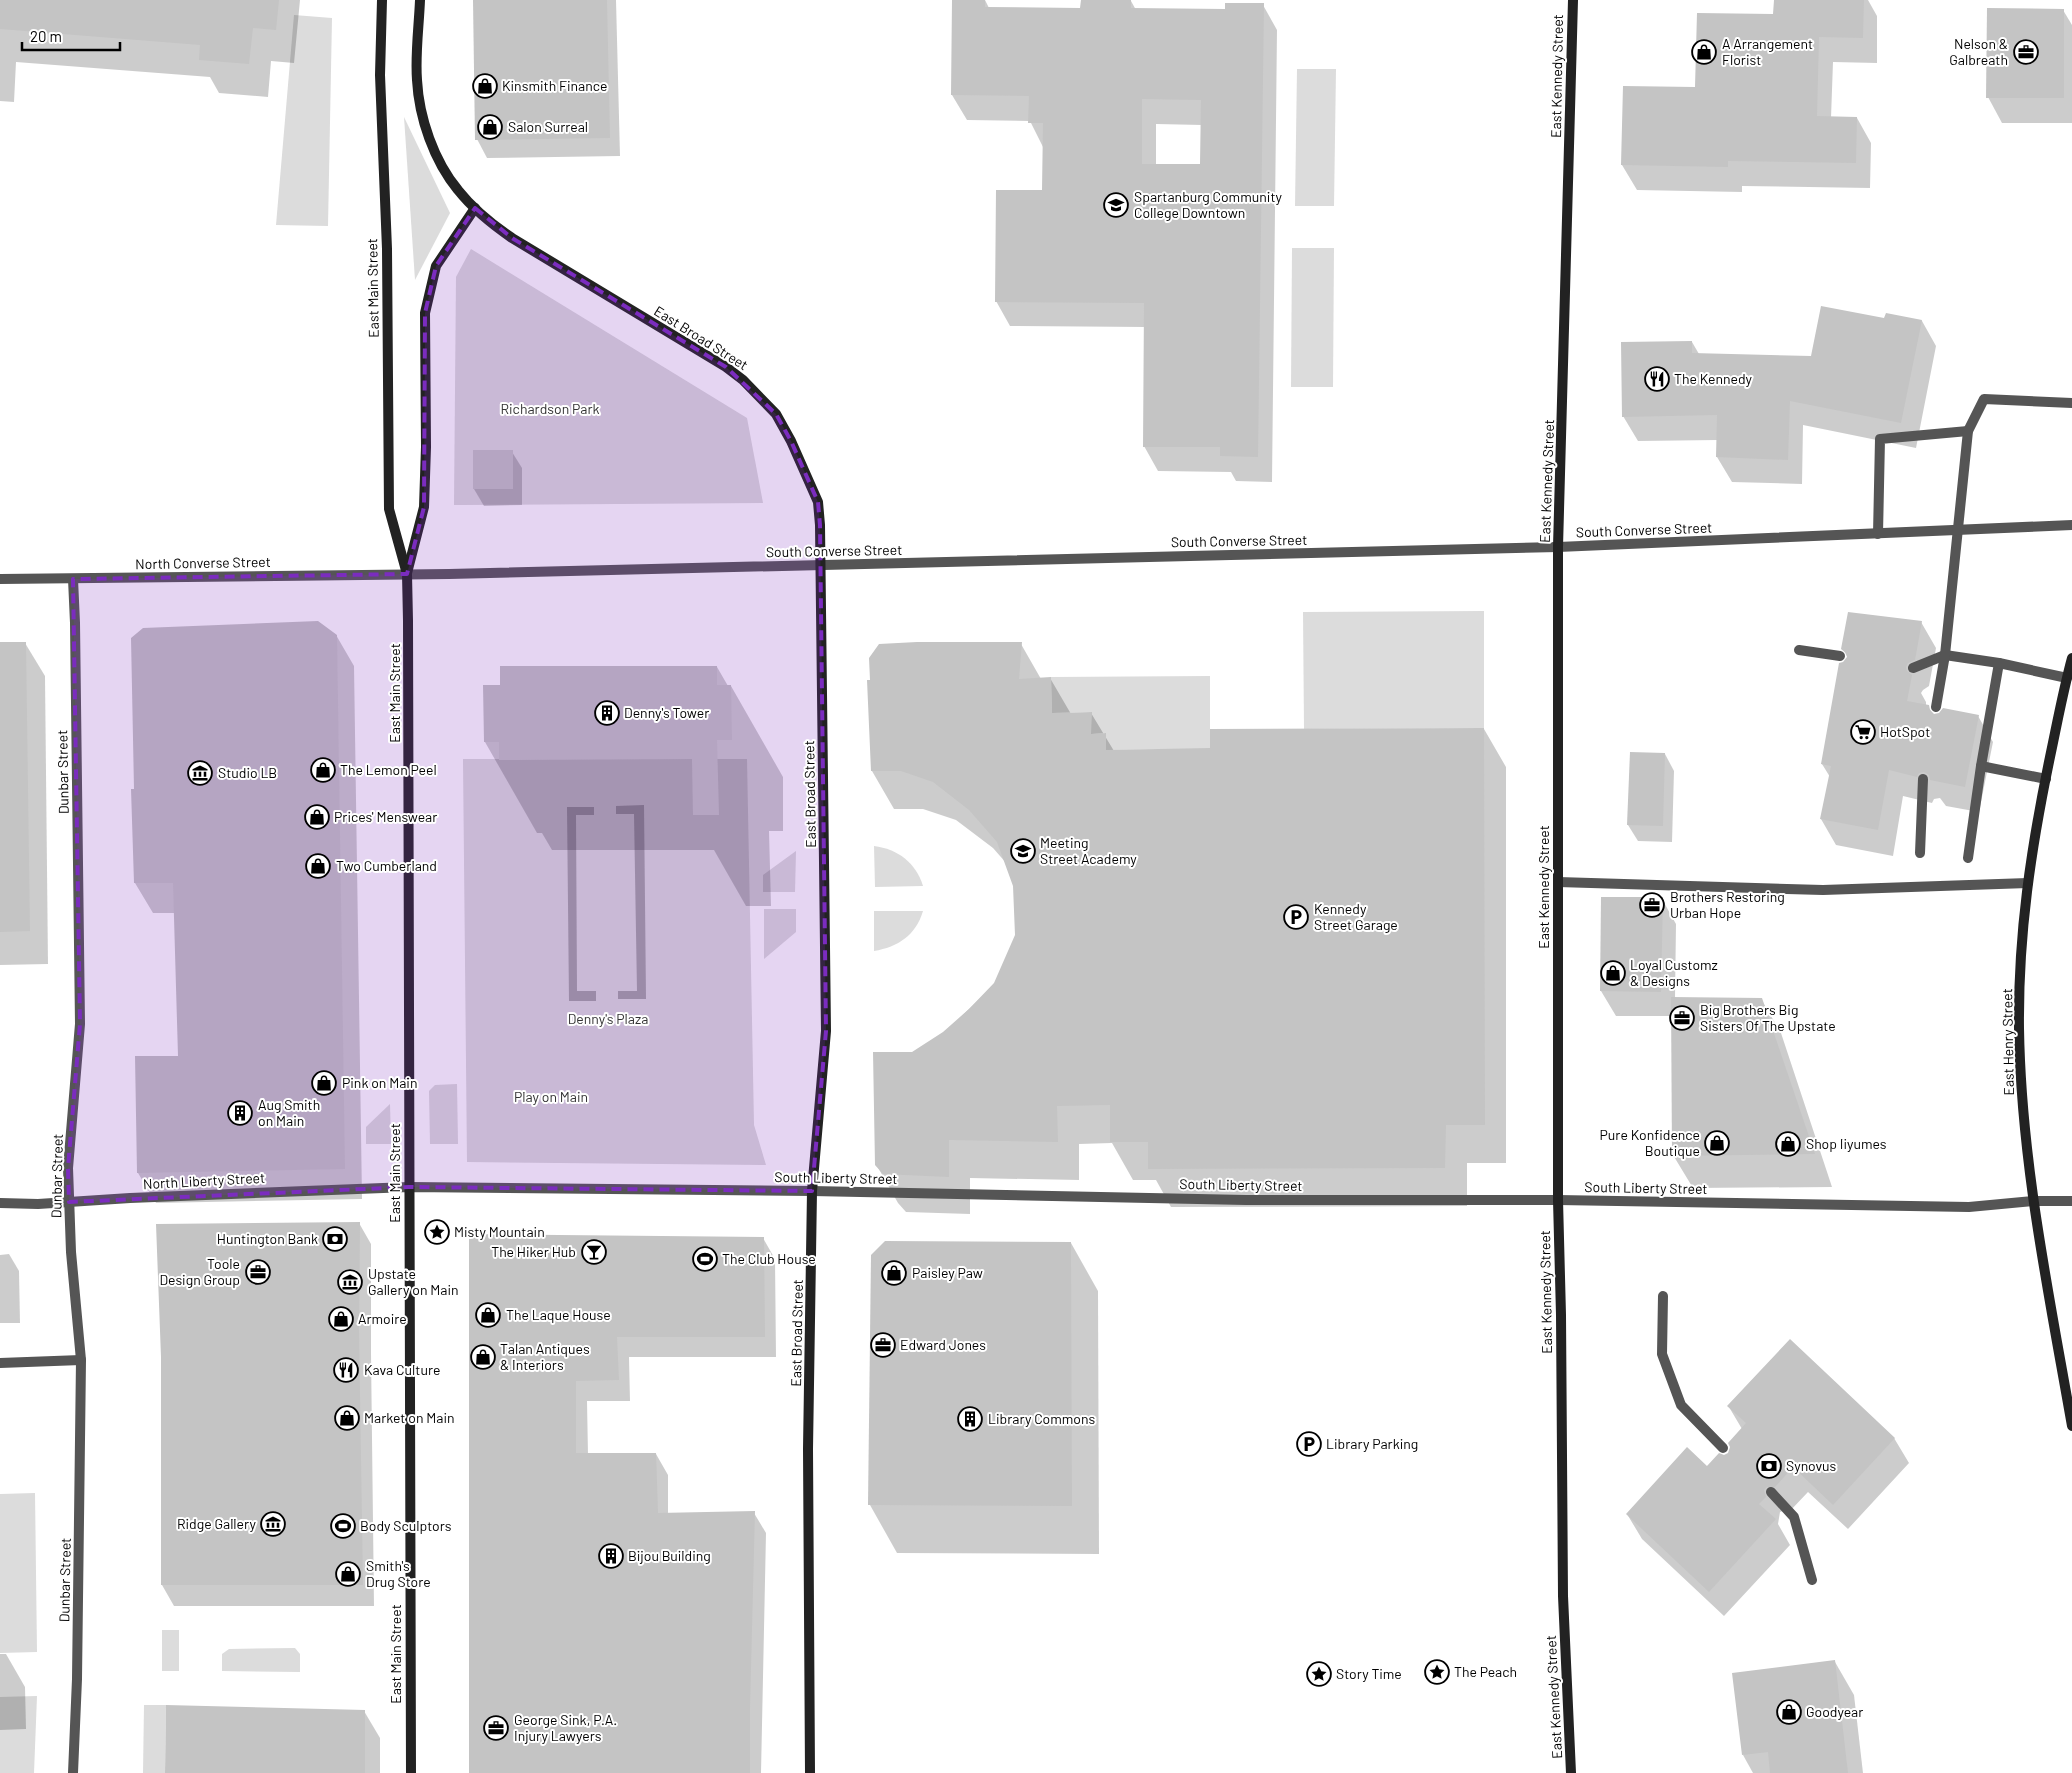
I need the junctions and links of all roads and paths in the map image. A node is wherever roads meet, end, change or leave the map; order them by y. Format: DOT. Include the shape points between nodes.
graph roads {
  1 [pos="382,0"];
  2 [pos="420,0"];
  3 [pos="1573,0"];
  4 [pos="475,208"];
  5 [pos="2072,404"];
  6 [pos="1968,431"];
  7 [pos="2072,525"];
  8 [pos="1959,530"];
  9 [pos="1878,534"];
  10 [pos="1558,547"];
  11 [pos="820,564"];
  12 [pos="407,574"];
  13 [pos="0,579"];
  14 [pos="73,579"];
  15 [pos="1799,650"];
  16 [pos="1945,655"];
  17 [pos="1840,656"];
  18 [pos="2072,658"];
  19 [pos="1999,663"];
  20 [pos="1913,668"];
  21 [pos="2066,678"];
  22 [pos="1936,707"];
  23 [pos="1981,766"];
  24 [pos="1924,779"];
  25 [pos="2046,779"];
  26 [pos="1920,853"];
  27 [pos="1968,858"];
  28 [pos="1558,882"];
  29 [pos="2028,883"];
  30 [pos="409,1187"];
  31 [pos="812,1191"];
  32 [pos="1558,1200"];
  33 [pos="2033,1201"];
  34 [pos="2072,1201"];
  35 [pos="69,1202"];
  36 [pos="0,1204"];
  37 [pos="1663,1296"];
  38 [pos="81,1360"];
  39 [pos="0,1363"];
  40 [pos="2072,1426"];
  41 [pos="1723,1448"];
  42 [pos="1771,1492"];
  43 [pos="1812,1580"];
  44 [pos="73,1773"];
  45 [pos="411,1773"];
  46 [pos="810,1773"];
  47 [pos="1571,1773"];
  1 -- 12 [label="street, East Main Street" via="380,75 387,249 389,509"];
  2 -- 4 [label="street, East Broad Street" via="417,81 425,126 439,160 458,191"];
  3 -- 10 [label="street, East Kennedy Street"];
  4 -- 11 [label="street, East Broad Street" via="512,238 726,367 759,396 780,420 818,502"];
  4 -- 12 [label="street, East Main Street" via="436,266 425,314 424,507"];
  5 -- 6 [label="street" via="1984,399"];
  6 -- 8 [label="street"];
  6 -- 9 [label="street" via="1880,439"];
  7 -- 8 [label="street, South Converse Street"];
  8 -- 9 [label="street, South Converse Street"];
  8 -- 16 [label="street"];
  9 -- 10 [label="street, South Converse Street"];
  10 -- 11 [label="street, South Converse Street"];
  10 -- 28 [label="street, East Kennedy Street"];
  11 -- 12 [label="street, South Converse Street"];
  11 -- 31 [label="street, East Broad Street" via="826,1031"];
  12 -- 14 [label="street, North Converse Street"];
  12 -- 30 [label="street, East Main Street"];
  13 -- 14 [label="street, North Converse Street"];
  14 -- 35 [label="street, Dunbar Street" via="80,1024 68,1168"];
  15 -- 17 [label="street"];
  16 -- 19 [label="street"];
  16 -- 20 [label="street"];
  16 -- 22 [label="street"];
  18 -- 21 [label="street, East Henry Street"];
  19 -- 21 [label="street"];
  19 -- 23 [label="street"];
  21 -- 25 [label="street, East Henry Street"];
  23 -- 25 [label="street"];
  23 -- 27 [label="street"];
  24 -- 26 [label="street"];
  25 -- 29 [label="street, East Henry Street"];
  28 -- 29 [label="street" via="1823,890"];
  28 -- 32 [label="street, East Kennedy Street"];
  29 -- 33 [label="street, East Henry Street" via="2020,967 2019,1028"];
  30 -- 31 [label="street, South Liberty Street"];
  30 -- 35 [label="street, North Liberty Street"];
  30 -- 45 [label="street, East Main Street"];
  31 -- 32 [label="street, South Liberty Street" via="1246,1200"];
  31 -- 46 [label="street, East Broad Street" via="808,1449"];
  32 -- 33 [label="street, South Liberty Street" via="1969,1206"];
  32 -- 47 [label="street, East Kennedy Street" via="1563,1596"];
  33 -- 34 [label="street, South Liberty Street"];
  33 -- 40 [label="street, East Henry Street"];
  35 -- 36 [label="street, North Liberty Street"];
  35 -- 38 [label="street, Dunbar Street"];
  37 -- 41 [label="street" via="1662,1354 1681,1405"];
  38 -- 39 [label="street"];
  38 -- 44 [label="street, Dunbar Street"];
  42 -- 43 [label="street" via="1794,1517"];
}
